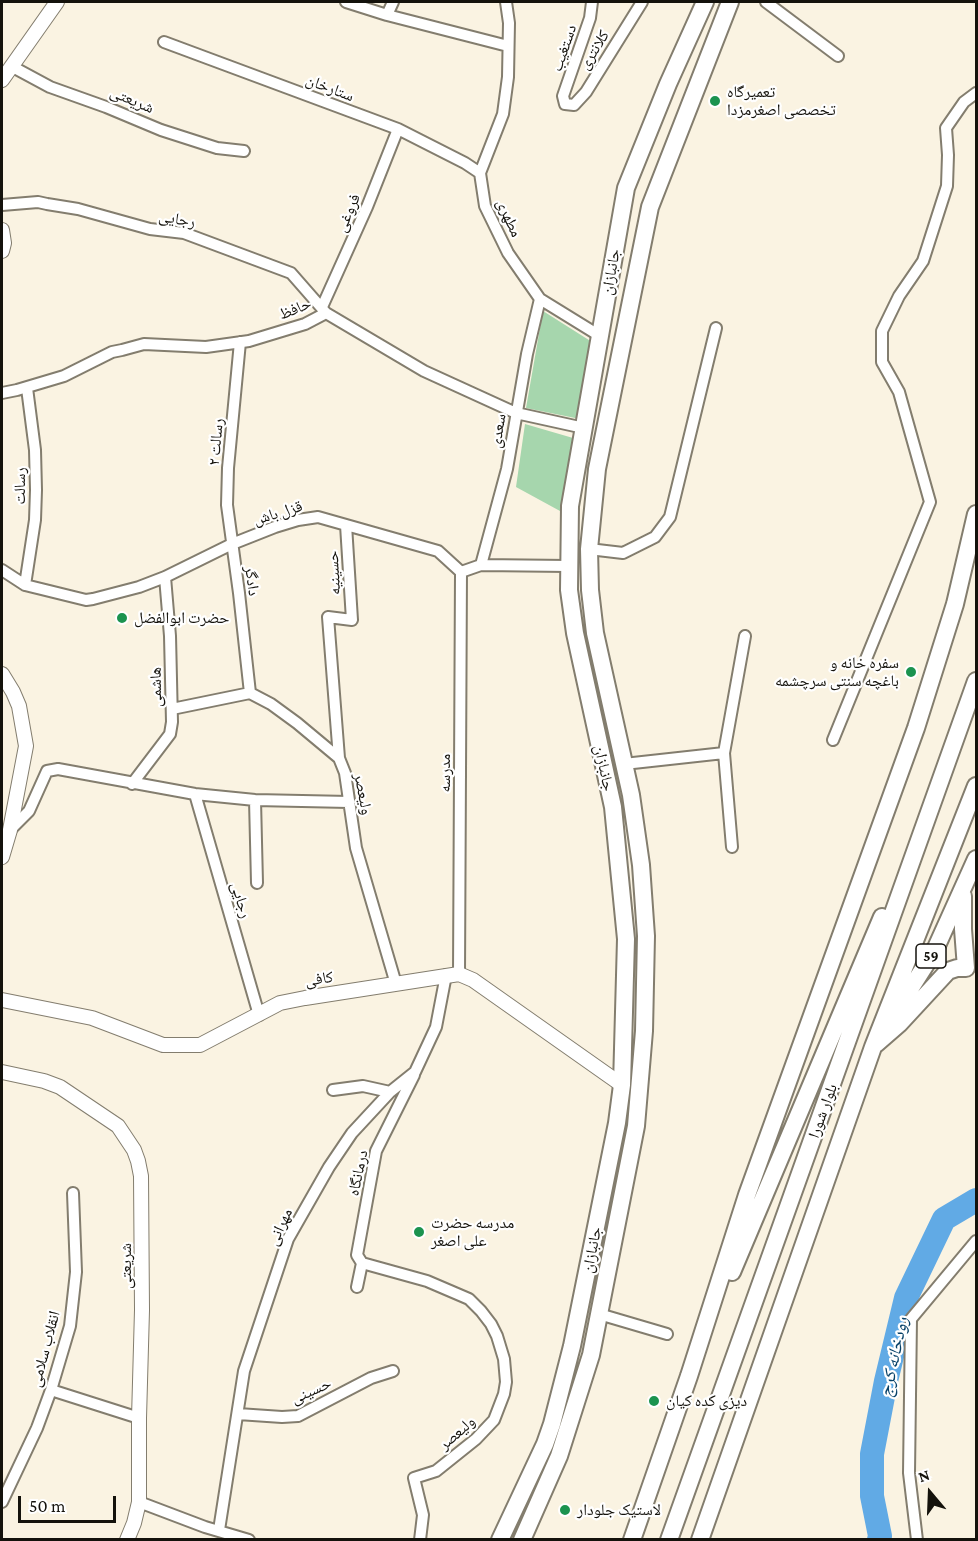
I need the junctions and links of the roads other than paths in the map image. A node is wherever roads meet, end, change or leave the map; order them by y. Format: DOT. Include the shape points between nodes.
graph roads {
  1 [pos="57,2"];
  2 [pos="346,2"];
  3 [pos="393,2"];
  4 [pos="506,2"];
  5 [pos="592,2"];
  6 [pos="642,2"];
  7 [pos="705,2"];
  8 [pos="730,2"];
  9 [pos="766,2"];
  10 [pos="387,15"];
  11 [pos="164,42"];
  12 [pos="508,46"];
  13 [pos="838,56"];
  14 [pos="11,66"];
  15 [pos="2,80"];
  16 [pos="976,93"];
  17 [pos="565,104"];
  18 [pos="398,129"];
  19 [pos="244,151"];
  20 [pos="480,173"];
  21 [pos="2,205"];
  22 [pos="2,230"];
  23 [pos="2,251"];
  24 [pos="540,299"];
  25 [pos="324,310"];
  26 [pos="716,328"];
  27 [pos="600,336"];
  28 [pos="240,342"];
  29 [pos="595,362"];
  30 [pos="617,367"];
  31 [pos="27,388"];
  32 [pos="2,393"];
  33 [pos="516,413"];
  34 [pos="584,428"];
  35 [pos="976,514"];
  36 [pos="346,525"];
  37 [pos="232,544"];
  38 [pos="589,549"];
  39 [pos="481,565"];
  40 [pos="568,566"];
  41 [pos="2,570"];
  42 [pos="461,572"];
  43 [pos="165,577"];
  44 [pos="25,585"];
  45 [pos="745,636"];
  46 [pos="2,674"];
  47 [pos="976,681"];
  48 [pos="250,693"];
  49 [pos="172,709"];
  50 [pos="833,740"];
  51 [pos="724,753"];
  52 [pos="339,758"];
  53 [pos="624,764"];
  54 [pos="132,783"];
  55 [pos="976,786"];
  56 [pos="195,794"];
  57 [pos="255,800"];
  58 [pos="349,802"];
  59 [pos="926,824"];
  60 [pos="10,830"];
  61 [pos="732,847"];
  62 [pos="2,857"];
  63 [pos="976,859"];
  64 [pos="257,883"];
  65 [pos="963,891"];
  66 [pos="453,975"];
  67 [pos="396,984"];
  68 [pos="2,1000"];
  69 [pos="259,1015"];
  70 [pos="873,1047"];
  71 [pos="2,1072"];
  72 [pos="415,1072"];
  73 [pos="622,1085"];
  74 [pos="333,1090"];
  75 [pos="390,1092"];
  76 [pos="640,1095"];
  77 [pos="73,1193"];
  78 [pos="976,1240"];
  79 [pos="362,1263"];
  80 [pos="357,1287"];
  81 [pos="599,1314"];
  82 [pos="667,1334"];
  83 [pos="393,1371"];
  84 [pos="689,1376"];
  85 [pos="51,1390"];
  86 [pos="238,1414"];
  87 [pos="139,1418"];
  88 [pos="2,1502"];
  89 [pos="139,1502"];
  90 [pos="219,1530"];
  91 [pos="127,1539"];
  92 [pos="249,1539"];
  93 [pos="420,1539"];
  94 [pos="500,1539"];
  95 [pos="522,1539"];
  96 [pos="632,1539"];
  97 [pos="669,1539"];
  98 [pos="700,1539"];
  99 [pos="917,1539"];
  1 -- 14 [label="street"];
  2 -- 10 [label="street"];
  3 -- 10 [label="street"];
  4 -- 12 [label="street, مطهری"];
  5 -- 17 [label="street, دستغیب" via="563,96"];
  6 -- 17 [label="street, کلانتری" via="586,92 574,105"];
  7 -- 27 [label="main road, جانبازان" via="626,188"];
  8 -- 30 [label="main road, جانبازان" via="650,207"];
  9 -- 13 [label="street"];
  10 -- 12 [label="street"];
  11 -- 18 [label="street, ستارخان"];
  12 -- 20 [label="street, مطهری" via="503,114"];
  14 -- 15 [label="street"];
  14 -- 19 [label="street, شریعتی" via="50,87 161,130 217,148"];
  16 -- 50 [label="street" via="964,102 946,128 947,186 923,261 882,330 882,362 899,392 930,502"];
  18 -- 20 [label="street, ستارخان"];
  18 -- 25 [label="street, فروغی"];
  20 -- 24 [label="street, مطهری" via="485,206 508,253"];
  21 -- 25 [label="street, رجایی" via="38,202 150,230 190,235 291,273"];
  22 -- 23 [label="street"];
  24 -- 27 [label="street, مطهری"];
  24 -- 33 [label="street, سعدی"];
  25 -- 28 [label="street, حافظ" via="305,324"];
  25 -- 33 [label="street, حافظ" via="424,371"];
  26 -- 38 [label="street" via="670,518 655,537 622,553"];
  27 -- 29 [label="main road, جانبازان"];
  28 -- 31 [label="street, حافظ" via="206,347 144,344 112,352 64,376"];
  28 -- 37 [label="street, رسالت ۲" via="228,477"];
  29 -- 30 [label="main road" via="604,374"];
  29 -- 34 [label="main road, جانبازان"];
  30 -- 38 [label="main road, جانبازان" via="597,469"];
  31 -- 32 [label="street, حافظ"];
  31 -- 44 [label="street, رسالت" via="36,490"];
  33 -- 34 [label="street, حافظ"];
  33 -- 39 [label="street, سعدی" via="507,469"];
  34 -- 40 [label="main road, جانبازان" via="570,506"];
  35 -- 84 [label="main road" via="955,604 916,728 747,1196"];
  36 -- 37 [label="street, قزل باش" via="318,517 298,520"];
  36 -- 42 [label="street, قزل باش" via="438,551"];
  36 -- 52 [label="street, حسینیه" via="352,620 328,617"];
  37 -- 43 [label="street, قزل باش"];
  37 -- 48 [label="street, دادگر"];
  38 -- 53 [label="main road, جانبازان" via="595,633"];
  39 -- 40 [label="street"];
  39 -- 42 [label="street"];
  40 -- 73 [label="main road, جانبازان" via="575,633 613,807 626,939"];
  41 -- 44 [label="street, قزل باش"];
  42 -- 66 [label="street, مدرسه"];
  43 -- 44 [label="street, قزل باش" via="125,592 86,600"];
  43 -- 49 [label="street, هاشمی"];
  45 -- 51 [label="street"];
  46 -- 60 [label="street" via="19,706 26,746"];
  47 -- 59 [label="main road, بلوار شورا"];
  48 -- 49 [label="street"];
  48 -- 52 [label="street, ولیعصر" via="271,704"];
  49 -- 54 [label="street, هاشمی" via="170,734"];
  51 -- 53 [label="street"];
  51 -- 61 [label="street"];
  52 -- 58 [label="street, ولیعصر"];
  53 -- 76 [label="main road, جانبازان" via="641,865 646,936"];
  54 -- 56 [label="street"];
  54 -- 60 [label="street" via="67,770 47,771 29,811"];
  55 -- 70 [label="main road, بلوار شورا"];
  56 -- 57 [label="street"];
  56 -- 69 [label="street, رجایی"];
  57 -- 58 [label="street"];
  57 -- 64 [label="street"];
  58 -- 67 [label="street, ولیعصر" via="356,848"];
  59 -- 84 [label="main road" via="871,941"];
  59 -- 97 [label="main road, بلوار شورا"];
  60 -- 62 [label="street"];
  63 -- 65 [label="main road, 59"];
  65 -- 70 [label="main road, 59" via="935,950"];
  65 -- 70 [label="main road" via="966,968 948,971"];
  66 -- 67 [label="street, کافی"];
  66 -- 72 [label="street, مهرانی" via="436,1027"];
  66 -- 73 [label="street" via="473,980"];
  67 -- 69 [label="street, کافی" via="280,1003"];
  68 -- 69 [label="street, کافی" via="92,1018 163,1045 200,1045"];
  70 -- 98 [label="main road, بلوار شورا"];
  71 -- 87 [label="street, شریعتی" via="60,1087 118,1126 134,1150 141,1176"];
  72 -- 75 [label="street, مهرانی"];
  72 -- 79 [label="street, درمانگاه" via="376,1151 357,1255"];
  73 -- 76 [label="main road"];
  73 -- 94 [label="main road, جانبازان" via="572,1346 552,1424"];
  74 -- 75 [label="street" via="363,1086"];
  75 -- 86 [label="street, مهرانی" via="352,1133 288,1239 244,1371"];
  76 -- 81 [label="main road, جانبازان"];
  77 -- 85 [label="street, انقلاب سلامی" via="76,1272 70,1326"];
  78 -- 99 [label="street" via="911,1318 909,1473"];
  79 -- 80 [label="street, درمانگاه"];
  79 -- 93 [label="street, ولیعصر" via="427,1281 469,1299 490,1324 504,1359 506,1382 494,1420 436,1471 414,1478 423,1515"];
  81 -- 82 [label="street"];
  81 -- 95 [label="main road, جانبازان" via="565,1440"];
  83 -- 86 [label="street, حسینی" via="371,1378 298,1416"];
  84 -- 96 [label="main road"];
  85 -- 87 [label="street"];
  85 -- 88 [label="street, انقلاب سلامی"];
  86 -- 90 [label="street, مهرانی"];
  87 -- 89 [label="street, شریعتی"];
  89 -- 90 [label="street"];
  89 -- 91 [label="street, شریعتی"];
  90 -- 92 [label="street"];
}
